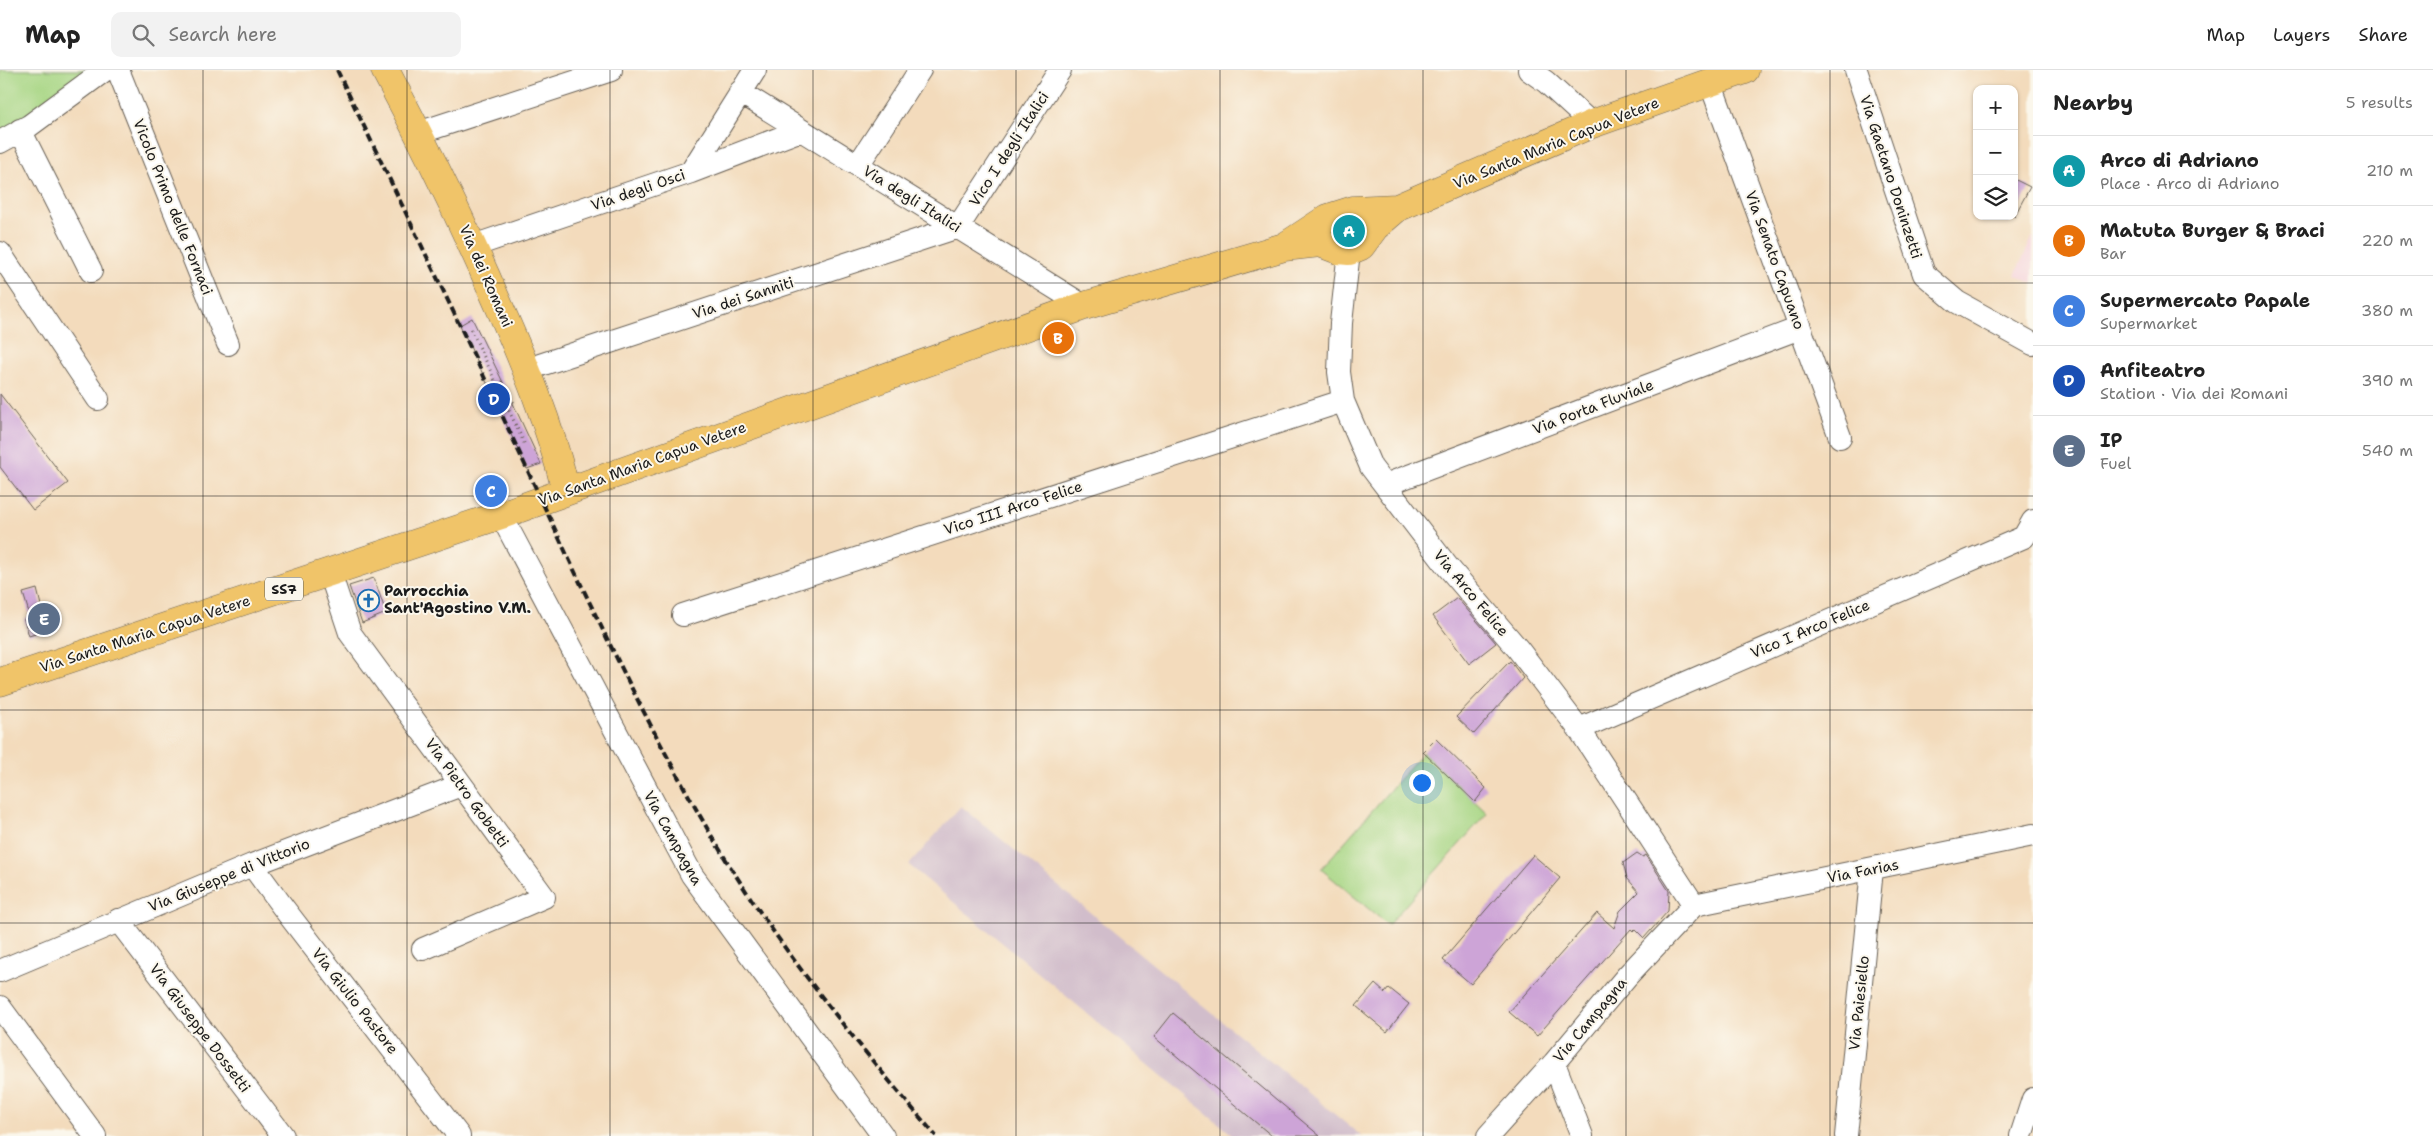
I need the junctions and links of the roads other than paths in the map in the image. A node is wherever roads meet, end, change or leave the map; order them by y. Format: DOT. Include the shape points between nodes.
graph roads {
  1 [pos="105,70"];
  2 [pos="118,70"];
  3 [pos="385,70"];
  4 [pos="611,70"];
  5 [pos="755,70"];
  6 [pos="920,70"];
  7 [pos="1060,70"];
  8 [pos="1529,70"];
  9 [pos="1745,70"];
  10 [pos="1856,70"];
  11 [pos="1710,82"];
  12 [pos="740,92"];
  13 [pos="1592,124"];
  14 [pos="20,130"];
  15 [pos="801,130"];
  16 [pos="418,133"];
  17 [pos="0,142"];
  18 [pos="858,166"];
  19 [pos="691,172"];
  20 [pos="1397,208"];
  21 [pos="958,228"];
  22 [pos="473,246"];
  23 [pos="1284,247"];
  24 [pos="1349,251"];
  25 [pos="0,253"];
  26 [pos="91,271"];
  27 [pos="1084,306"];
  28 [pos="1800,328"];
  29 [pos="228,344"];
  30 [pos="2033,344"];
  31 [pos="528,369"];
  32 [pos="98,398"];
  33 [pos="1343,401"];
  34 [pos="1840,437"];
  35 [pos="1385,485"];
  36 [pos="566,491"];
  37 [pos="502,515"];
  38 [pos="2033,521"];
  39 [pos="330,574"];
  40 [pos="683,615"];
  41 [pos="0,682"];
  42 [pos="1579,729"];
  43 [pos="460,785"];
  44 [pos="2033,835"];
  45 [pos="252,864"];
  46 [pos="1872,869"];
  47 [pos="1694,905"];
  48 [pos="118,920"];
  49 [pos="423,949"];
  50 [pos="0,971"];
  51 [pos="0,1008"];
  52 [pos="1554,1063"];
  53 [pos="2033,1099"];
  54 [pos="95,1136"];
  55 [pos="283,1136"];
  56 [pos="459,1136"];
  57 [pos="883,1136"];
  58 [pos="1488,1136"];
  59 [pos="1582,1136"];
  60 [pos="1846,1136"];
  61 [pos="2021,1136"];
  1 -- 14 [label="street"];
  2 -- 29 [label="street, Vicolo Primo delle Fornaci"];
  3 -- 16 [label="main road, Via dei Romani"];
  4 -- 16 [label="street"];
  5 -- 12 [label="street"];
  6 -- 18 [label="street"];
  7 -- 21 [label="street, Vico I degli Italici"];
  8 -- 13 [label="street"];
  9 -- 11 [label="main road, Via Santa Maria Capua Vetere / SS7"];
  10 -- 30 [label="street, Via Gaetano Doninzetti" via="1924,274 1957,302"];
  11 -- 13 [label="main road, Via Santa Maria Capua Vetere / SS7"];
  11 -- 28 [label="street, Via Senato Capuano"];
  12 -- 15 [label="street, Via degli Italici"];
  12 -- 19 [label="street"];
  13 -- 20 [label="main road, Via Santa Maria Capua Vetere / SS7"];
  14 -- 17 [label="street"];
  14 -- 26 [label="street"];
  15 -- 18 [label="street, Via degli Italici"];
  15 -- 19 [label="street, Via degli Osci"];
  16 -- 22 [label="main road, Via dei Romani"];
  18 -- 21 [label="street, Via degli Italici"];
  19 -- 22 [label="street, Via degli Osci"];
  20 -- 23 [label="main road, SS7" via="1353,210 1328,218"];
  20 -- 24 [label="main road, SS7" via="1361,246"];
  21 -- 27 [label="street, Via degli Italici"];
  21 -- 31 [label="street, Via dei Sanniti"];
  22 -- 31 [label="main road, Via dei Romani"];
  23 -- 24 [label="main road, SS7" via="1320,243"];
  23 -- 27 [label="main road, Via Santa Maria Capua Vetere / SS7"];
  24 -- 33 [label="street, Via Arco Felice" via="1339,372"];
  25 -- 32 [label="street"];
  27 -- 36 [label="main road, Via Santa Maria Capua Vetere / SS7"];
  28 -- 34 [label="street, Via Senato Capuano"];
  28 -- 35 [label="street, Via Porta Fluviale"];
  31 -- 36 [label="main road, Via dei Romani" via="557,452"];
  33 -- 35 [label="street, Via Arco Felice" via="1371,467"];
  33 -- 40 [label="street, Vico III Arco Felice"];
  35 -- 42 [label="street, Via Arco Felice"];
  36 -- 37 [label="main road, Via Santa Maria Capua Vetere / SS7"];
  37 -- 39 [label="main road, Via Santa Maria Capua Vetere / SS7"];
  37 -- 57 [label="street, Via Campagna" via="692,875"];
  38 -- 42 [label="street, Vico I Arco Felice" via="2024,537"];
  39 -- 41 [label="main road, Via Santa Maria Capua Vetere / SS7"];
  39 -- 43 [label="street, Via Pietro Gobetti" via="350,633"];
  42 -- 47 [label="street, Via Arco Felice"];
  43 -- 45 [label="street, Via Giuseppe di Vittorio"];
  43 -- 49 [label="street, Via Pietro Gobetti" via="544,897"];
  44 -- 46 [label="street, Via Farias"];
  45 -- 48 [label="street, Via Giuseppe di Vittorio"];
  45 -- 56 [label="street, Via Giulio Pastore"];
  46 -- 47 [label="street, Via Farias"];
  46 -- 60 [label="street, Via Paiesiello"];
  47 -- 52 [label="street, Via Campagna" via="1627,976"];
  48 -- 50 [label="street, Via Giuseppe di Vittorio"];
  48 -- 55 [label="street, Via Giuseppe Dossetti"];
  51 -- 54 [label="street"];
  52 -- 58 [label="street, Via Campagna"];
  52 -- 59 [label="street"];
  53 -- 61 [label="street"];
}
